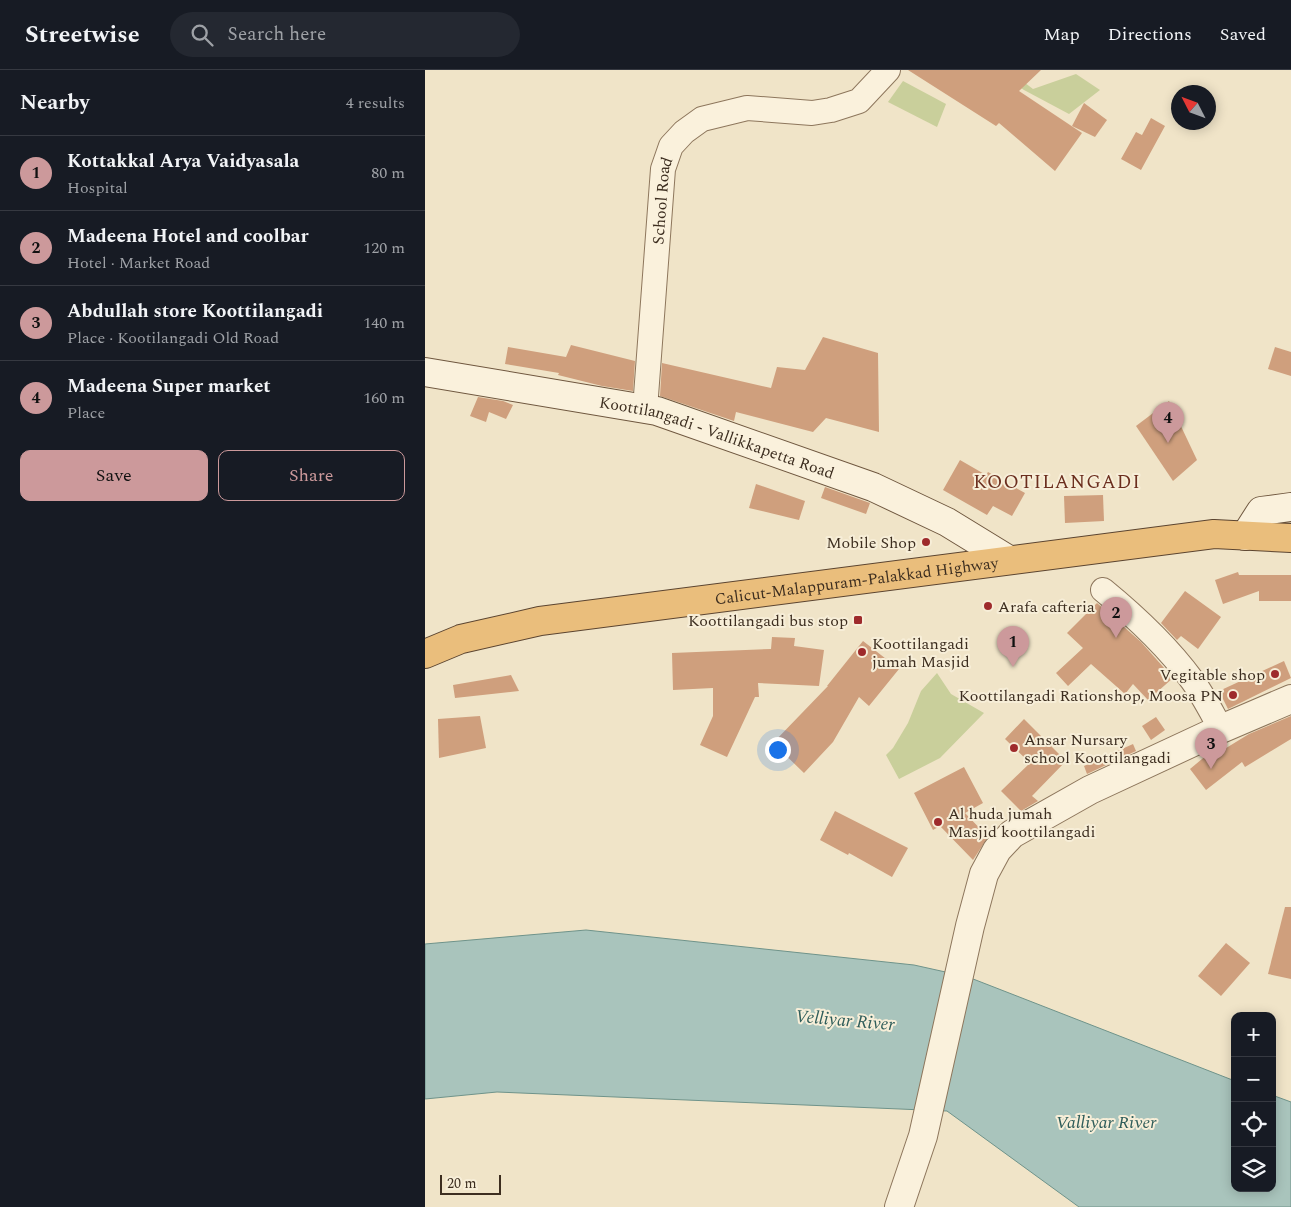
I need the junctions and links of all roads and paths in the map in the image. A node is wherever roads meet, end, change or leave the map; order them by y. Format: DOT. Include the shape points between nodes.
graph roads {
  1 [pos="888,70"];
  2 [pos="425,372"];
  3 [pos="645,409"];
  4 [pos="1291,507"];
  5 [pos="1245,536"];
  6 [pos="1291,538"];
  7 [pos="1001,555"];
  8 [pos="1103,590"];
  9 [pos="425,654"];
  10 [pos="1291,699"];
  11 [pos="1221,729"];
  12 [pos="899,1207"];
  1 -- 3 [label="street, School Road" via="859,101 812,113 747,108 703,119 671,146 663,169"];
  2 -- 3 [label="street, Koottilangadi - Vallikkapetta Road"];
  3 -- 7 [label="street, Koottilangadi - Vallikkapetta Road" via="873,487 947,522"];
  4 -- 5 [label="street" via="1261,511"];
  5 -- 6 [label="highway, Calicut-Malappuram-Palakkad Highway"];
  5 -- 7 [label="highway, Calicut-Malappuram-Palakkad Highway" via="1214,534"];
  7 -- 9 [label="highway, Calicut-Malappuram-Palakkad Highway" via="540,621 461,639"];
  8 -- 11 [label="street" via="1162,643 1193,681"];
  10 -- 11 [label="street"];
  11 -- 12 [label="street" via="1090,790 1012,834 997,850 983,874 923,1136"];
}
